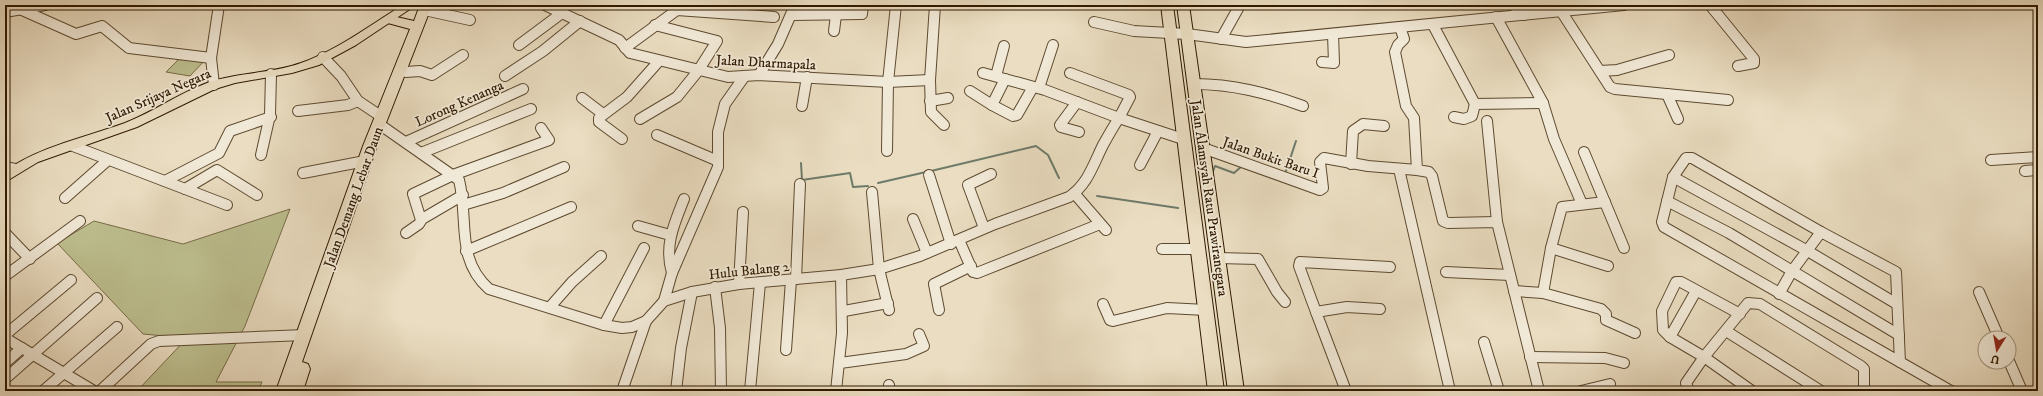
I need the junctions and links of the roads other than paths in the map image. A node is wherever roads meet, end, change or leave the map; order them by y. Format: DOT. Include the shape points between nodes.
graph roads {
  1 [pos="45,5"];
  2 [pos="219,5"];
  3 [pos="411,5"];
  4 [pos="545,5"];
  5 [pos="795,5"];
  6 [pos="864,5"];
  7 [pos="896,5"];
  8 [pos="935,5"];
  9 [pos="1167,5"];
  10 [pos="1183,5"];
  11 [pos="1240,5"];
  12 [pos="1513,5"];
  13 [pos="1624,5"];
  14 [pos="1710,5"];
  15 [pos="429,7"];
  16 [pos="22,10"];
  17 [pos="1561,11"];
  18 [pos="5,12"];
  19 [pos="562,13"];
  20 [pos="792,15"];
  21 [pos="836,15"];
  22 [pos="1524,15"];
  23 [pos="774,17"];
  24 [pos="1496,17"];
  25 [pos="388,20"];
  26 [pos="470,20"];
  27 [pos="580,21"];
  28 [pos="1094,22"];
  29 [pos="655,25"];
  30 [pos="1434,25"];
  31 [pos="418,27"];
  32 [pos="1400,27"];
  33 [pos="834,30"];
  34 [pos="1170,34"];
  35 [pos="1187,34"];
  36 [pos="1333,34"];
  37 [pos="1221,40"];
  38 [pos="519,45"];
  39 [pos="1053,45"];
  40 [pos="1004,46"];
  41 [pos="625,48"];
  42 [pos="462,55"];
  43 [pos="1669,55"];
  44 [pos="323,57"];
  45 [pos="211,58"];
  46 [pos="659,61"];
  47 [pos="1322,62"];
  48 [pos="1738,66"];
  49 [pos="698,71"];
  50 [pos="1600,71"];
  51 [pos="406,72"];
  52 [pos="1070,72"];
  53 [pos="983,73"];
  54 [pos="271,74"];
  55 [pos="759,75"];
  56 [pos="505,76"];
  57 [pos="744,77"];
  58 [pos="807,77"];
  59 [pos="1000,77"];
  60 [pos="930,80"];
  61 [pos="888,82"];
  62 [pos="1194,84"];
  63 [pos="214,85"];
  64 [pos="1036,87"];
  65 [pos="523,89"];
  66 [pos="970,91"];
  67 [pos="1667,94"];
  68 [pos="582,98"];
  69 [pos="948,98"];
  70 [pos="1728,100"];
  71 [pos="358,101"];
  72 [pos="930,101"];
  73 [pos="1077,102"];
  74 [pos="1543,103"];
  75 [pos="1474,104"];
  76 [pos="992,105"];
  77 [pos="802,106"];
  78 [pos="1303,106"];
  79 [pos="531,109"];
  80 [pos="298,111"];
  81 [pos="603,114"];
  82 [pos="271,117"];
  83 [pos="1454,117"];
  84 [pos="1119,118"];
  85 [pos="640,119"];
  86 [pos="1678,119"];
  87 [pos="1487,121"];
  88 [pos="383,123"];
  89 [pos="944,125"];
  90 [pos="1384,126"];
  91 [pos="540,128"];
  92 [pos="1158,131"];
  93 [pos="1079,132"];
  94 [pos="657,135"];
  95 [pos="622,139"];
  96 [pos="1184,139"];
  97 [pos="406,142"];
  98 [pos="73,146"];
  99 [pos="1203,148"];
  100 [pos="886,151"];
  101 [pos="1584,152"];
  102 [pos="421,153"];
  103 [pos="261,155"];
  104 [pos="2038,157"];
  105 [pos="108,160"];
  106 [pos="1991,160"];
  107 [pos="365,161"];
  108 [pos="718,161"];
  109 [pos="1351,164"];
  110 [pos="1140,165"];
  111 [pos="564,167"];
  112 [pos="10,168"];
  113 [pos="1399,169"];
  114 [pos="1417,170"];
  115 [pos="2038,170"];
  116 [pos="2025,171"];
  117 [pos="303,173"];
  118 [pos="991,174"];
  119 [pos="453,175"];
  120 [pos="930,175"];
  121 [pos="5,177"];
  122 [pos="1673,177"];
  123 [pos="165,181"];
  124 [pos="800,184"];
  125 [pos="185,189"];
  126 [pos="1078,190"];
  127 [pos="872,192"];
  128 [pos="257,195"];
  129 [pos="65,198"];
  130 [pos="463,200"];
  131 [pos="684,200"];
  132 [pos="1667,201"];
  133 [pos="1605,202"];
  134 [pos="1582,204"];
  135 [pos="227,205"];
  136 [pos="571,206"];
  137 [pos="744,212"];
  138 [pos="913,219"];
  139 [pos="421,220"];
  140 [pos="80,221"];
  141 [pos="1497,222"];
  142 [pos="638,226"];
  143 [pos="984,228"];
  144 [pos="1821,232"];
  145 [pos="5,233"];
  146 [pos="406,233"];
  147 [pos="670,235"];
  148 [pos="955,242"];
  149 [pos="644,248"];
  150 [pos="1551,248"];
  151 [pos="1624,248"];
  152 [pos="1162,249"];
  153 [pos="1197,249"];
  154 [pos="1806,250"];
  155 [pos="466,251"];
  156 [pos="927,253"];
  157 [pos="601,256"];
  158 [pos="1218,258"];
  159 [pos="30,259"];
  160 [pos="971,266"];
  161 [pos="1608,266"];
  162 [pos="1390,267"];
  163 [pos="879,269"];
  164 [pos="1792,271"];
  165 [pos="1446,272"];
  166 [pos="672,273"];
  167 [pos="841,275"];
  168 [pos="1510,275"];
  169 [pos="5,276"];
  170 [pos="71,280"];
  171 [pos="794,280"];
  172 [pos="760,283"];
  173 [pos="739,284"];
  174 [pos="715,287"];
  175 [pos="1696,291"];
  176 [pos="692,292"];
  177 [pos="1514,292"];
  178 [pos="1978,292"];
  179 [pos="1543,293"];
  180 [pos="1779,294"];
  181 [pos="97,298"];
  182 [pos="664,301"];
  183 [pos="1285,302"];
  184 [pos="1103,304"];
  185 [pos="1897,304"];
  186 [pos="550,307"];
  187 [pos="1380,309"];
  188 [pos="939,310"];
  189 [pos="1206,310"];
  190 [pos="844,311"];
  191 [pos="1316,312"];
  192 [pos="1740,314"];
  193 [pos="646,321"];
  194 [pos="604,325"];
  195 [pos="117,327"];
  196 [pos="1995,330"];
  197 [pos="1726,331"];
  198 [pos="1635,333"];
  199 [pos="919,334"];
  200 [pos="1900,334"];
  201 [pos="305,335"];
  202 [pos="5,337"];
  203 [pos="1670,337"];
  204 [pos="1484,342"];
  205 [pos="22,348"];
  206 [pos="786,350"];
  207 [pos="33,354"];
  208 [pos="1530,357"];
  209 [pos="1704,357"];
  210 [pos="5,362"];
  211 [pos="1624,363"];
  212 [pos="1900,363"];
  213 [pos="840,364"];
  214 [pos="2013,370"];
  215 [pos="64,373"];
  216 [pos="5,379"];
  217 [pos="1610,384"];
  218 [pos="43,391"];
  219 [pos="94,391"];
  220 [pos="100,391"];
  221 [pos="284,391"];
  222 [pos="295,391"];
  223 [pos="622,391"];
  224 [pos="676,391"];
  225 [pos="721,391"];
  226 [pos="750,391"];
  227 [pos="836,391"];
  228 [pos="1216,391"];
  229 [pos="1236,391"];
  230 [pos="1346,391"];
  231 [pos="1450,391"];
  232 [pos="1499,391"];
  233 [pos="1539,391"];
  234 [pos="1581,391"];
  235 [pos="1689,391"];
  236 [pos="1752,391"];
  237 [pos="1821,391"];
  238 [pos="1864,391"];
  239 [pos="1951,391"];
  240 [pos="2022,391"];
  1 -- 16 [label="street"];
  2 -- 45 [label="street"];
  3 -- 25 [label="main road, Jalan Srijaya Negara"];
  4 -- 19 [label="street, Jalan Dharmapala"];
  5 -- 20 [label="street"];
  6 -- 21 [label="street" via="863,14"];
  7 -- 61 [label="street"];
  8 -- 60 [label="street"];
  9 -- 34 [label="highway, Jalan Alamsyah Ratu Prawiranegara"];
  10 -- 35 [label="highway, Jalan Alamsyah Ratu Prawiranegara"];
  11 -- 37 [label="street"];
  12 -- 22 [label="street"];
  13 -- 17 [label="street"];
  14 -- 48 [label="street" via="1754,59 1754,63"];
  15 -- 26 [label="street"];
  15 -- 31 [label="highway, Jalan Demang Lebar Daun"];
  15 -- 51 [label="highway, Jalan Demang Lebar Daun"];
  16 -- 18 [label="street"];
  16 -- 45 [label="street" via="76,34 102,26 129,48"];
  17 -- 22 [label="street"];
  17 -- 50 [label="street"];
  19 -- 27 [label="street, Jalan Dharmapala"];
  19 -- 38 [label="street"];
  20 -- 21 [label="street"];
  20 -- 55 [label="street"];
  21 -- 33 [label="street"];
  22 -- 24 [label="street"];
  23 -- 29 [label="street" via="677,10"];
  24 -- 30 [label="street"];
  24 -- 74 [label="street"];
  25 -- 31 [label="highway" via="403,21"];
  25 -- 44 [label="main road, Jalan Srijaya Negara"];
  27 -- 41 [label="street, Jalan Dharmapala" via="619,40"];
  27 -- 56 [label="street" via="543,51"];
  28 -- 34 [label="street" via="1134,31"];
  29 -- 41 [label="street"];
  29 -- 49 [label="street" via="716,40 716,44"];
  30 -- 32 [label="street"];
  30 -- 75 [label="street"];
  31 -- 88 [label="highway, Jalan Demang Lebar Daun"];
  32 -- 36 [label="street"];
  32 -- 114 [label="street" via="1404,39 1395,52 1396,61 1406,106 1415,120"];
  34 -- 35 [label="street"];
  34 -- 96 [label="highway, Jalan Alamsyah Ratu Prawiranegara"];
  35 -- 37 [label="street"];
  35 -- 62 [label="highway, Jalan Alamsyah Ratu Prawiranegara"];
  36 -- 37 [label="street" via="1246,42"];
  36 -- 47 [label="street" via="1334,63"];
  39 -- 64 [label="street"];
  40 -- 59 [label="street"];
  41 -- 46 [label="street, Jalan Dharmapala" via="630,53"];
  42 -- 51 [label="street" via="432,75 420,70"];
  43 -- 50 [label="street" via="1617,70"];
  44 -- 54 [label="main road, Jalan Srijaya Negara" via="289,71"];
  44 -- 71 [label="street" via="341,76"];
  45 -- 63 [label="street"];
  46 -- 49 [label="street, Jalan Dharmapala"];
  46 -- 81 [label="street" via="627,97"];
  49 -- 57 [label="street, Jalan Dharmapala" via="728,77"];
  49 -- 85 [label="street" via="677,97"];
  50 -- 67 [label="street" via="1607,85 1612,88"];
  51 -- 88 [label="highway, Jalan Demang Lebar Daun"];
  52 -- 84 [label="street" via="1128,95 1129,102"];
  53 -- 59 [label="street"];
  54 -- 63 [label="main road, Jalan Srijaya Negara"];
  54 -- 82 [label="street"];
  55 -- 57 [label="street, Jalan Dharmapala"];
  55 -- 58 [label="street, Jalan Dharmapala"];
  57 -- 108 [label="street" via="725,104 719,121"];
  58 -- 61 [label="street, Jalan Dharmapala"];
  58 -- 77 [label="street"];
  59 -- 64 [label="street"];
  59 -- 76 [label="street"];
  60 -- 61 [label="street, Jalan Dharmapala"];
  60 -- 72 [label="street"];
  61 -- 100 [label="street"];
  62 -- 78 [label="street" via="1239,85"];
  62 -- 99 [label="highway, Jalan Alamsyah Ratu Prawiranegara"];
  63 -- 98 [label="main road, Jalan Srijaya Negara" via="134,123"];
  64 -- 73 [label="street"];
  64 -- 76 [label="street" via="1016,116"];
  65 -- 97 [label="street, Lorong Kenanga" via="500,96"];
  66 -- 76 [label="street"];
  67 -- 70 [label="street"];
  67 -- 86 [label="street"];
  68 -- 81 [label="street"];
  69 -- 72 [label="street"];
  71 -- 80 [label="street" via="348,105"];
  71 -- 88 [label="street"];
  72 -- 89 [label="street" via="931,112"];
  73 -- 84 [label="street"];
  73 -- 93 [label="street" via="1060,125"];
  74 -- 75 [label="street"];
  74 -- 134 [label="street" via="1554,139"];
  75 -- 83 [label="street" via="1472,116 1464,119"];
  79 -- 102 [label="street"];
  81 -- 95 [label="street" via="599,122"];
  82 -- 103 [label="street"];
  82 -- 123 [label="street" via="230,131 219,153"];
  84 -- 92 [label="street"];
  84 -- 126 [label="street" via="1089,176"];
  87 -- 141 [label="street"];
  88 -- 97 [label="street"];
  88 -- 107 [label="highway, Jalan Demang Lebar Daun"];
  88 -- 222 [label="highway, Jalan Demang Lebar Daun"];
  90 -- 109 [label="street" via="1363,124 1353,130"];
  91 -- 119 [label="street" via="549,140"];
  92 -- 96 [label="street"];
  92 -- 110 [label="street"];
  94 -- 108 [label="street"];
  96 -- 153 [label="highway, Jalan Alamsyah Ratu Prawiranegara"];
  97 -- 102 [label="street"];
  98 -- 105 [label="street"];
  98 -- 112 [label="main road, Jalan Srijaya Negara"];
  99 -- 109 [label="street, Jalan Bukit Baru I" via="1320,190 1323,188 1320,162 1322,158"];
  99 -- 158 [label="highway, Jalan Alamsyah Ratu Prawiranegara"];
  101 -- 133 [label="street"];
  102 -- 119 [label="street"];
  104 -- 106 [label="street"];
  105 -- 123 [label="street"];
  105 -- 129 [label="street"];
  107 -- 117 [label="street"];
  107 -- 201 [label="highway, Jalan Demang Lebar Daun"];
  108 -- 166 [label="street" via="710,186"];
  109 -- 113 [label="street, Jalan Bukit Baru I"];
  111 -- 130 [label="street" via="503,193"];
  112 -- 121 [label="main road, Jalan Srijaya Negara"];
  113 -- 114 [label="street, Jalan Bukit Baru I"];
  113 -- 231 [label="street"];
  114 -- 141 [label="street" via="1429,172 1432,176 1443,221"];
  115 -- 116 [label="street"];
  118 -- 143 [label="street" via="968,185"];
  119 -- 130 [label="street" via="459,180"];
  119 -- 139 [label="street" via="413,194"];
  120 -- 148 [label="street"];
  122 -- 132 [label="street"];
  122 -- 144 [label="street" via="1686,158 1690,158"];
  122 -- 154 [label="street"];
  123 -- 125 [label="street"];
  124 -- 171 [label="street"];
  125 -- 128 [label="street" via="217,170"];
  125 -- 135 [label="street"];
  126 -- 143 [label="street, Hulu Balang 2"];
  126 -- 160 [label="street" via="1103,227 977,273 973,272"];
  127 -- 163 [label="street"];
  130 -- 139 [label="street"];
  130 -- 155 [label="street"];
  131 -- 147 [label="street"];
  132 -- 164 [label="street"];
  132 -- 180 [label="street" via="1662,222 1664,227"];
  133 -- 134 [label="street"];
  133 -- 151 [label="street"];
  134 -- 150 [label="street" via="1564,205 1561,208"];
  136 -- 155 [label="street"];
  137 -- 173 [label="street"];
  138 -- 156 [label="street"];
  139 -- 146 [label="street"];
  140 -- 159 [label="street"];
  141 -- 168 [label="street"];
  142 -- 147 [label="street"];
  143 -- 148 [label="street, Hulu Balang 2"];
  144 -- 154 [label="street"];
  144 -- 185 [label="street" via="1895,272"];
  145 -- 159 [label="street"];
  147 -- 166 [label="street" via="669,263"];
  148 -- 156 [label="street, Hulu Balang 2"];
  148 -- 160 [label="street"];
  149 -- 194 [label="street"];
  150 -- 161 [label="street"];
  150 -- 179 [label="street"];
  152 -- 153 [label="street"];
  153 -- 189 [label="highway, Jalan Alamsyah Ratu Prawiranegara"];
  154 -- 164 [label="street"];
  154 -- 185 [label="street"];
  155 -- 186 [label="street" via="481,282 489,289"];
  156 -- 163 [label="street, Hulu Balang 2"];
  157 -- 186 [label="street" via="572,282"];
  158 -- 183 [label="street" via="1258,259"];
  158 -- 229 [label="highway, Jalan Alamsyah Ratu Prawiranegara"];
  159 -- 169 [label="street"];
  160 -- 188 [label="street" via="934,284"];
  162 -- 191 [label="street" via="1300,263"];
  163 -- 167 [label="street, Hulu Balang 2"];
  163 -- 190 [label="street" via="888,307"];
  164 -- 180 [label="street"];
  164 -- 200 [label="street"];
  165 -- 168 [label="street"];
  166 -- 182 [label="street"];
  167 -- 171 [label="street, Hulu Balang 2"];
  167 -- 190 [label="street"];
  168 -- 177 [label="street"];
  170 -- 202 [label="street"];
  171 -- 172 [label="street, Hulu Balang 2"];
  171 -- 206 [label="street"];
  172 -- 173 [label="street, Hulu Balang 2"];
  172 -- 226 [label="street"];
  173 -- 174 [label="street, Hulu Balang 2"];
  174 -- 176 [label="street, Hulu Balang 2"];
  174 -- 225 [label="street" via="720,328"];
  175 -- 192 [label="street"];
  175 -- 203 [label="street"];
  175 -- 203 [label="street" via="1681,282 1675,282 1662,311 1663,330"];
  176 -- 182 [label="street, Hulu Balang 2"];
  176 -- 224 [label="street"];
  177 -- 179 [label="street"];
  177 -- 208 [label="street"];
  178 -- 196 [label="street"];
  179 -- 198 [label="street" via="1599,308 1604,311 1610,324"];
  180 -- 212 [label="street"];
  181 -- 207 [label="street"];
  182 -- 193 [label="street"];
  184 -- 189 [label="street" via="1110,320 1113,321 1167,308"];
  185 -- 200 [label="street"];
  186 -- 194 [label="street"];
  187 -- 191 [label="street" via="1347,307"];
  189 -- 228 [label="highway, Jalan Alamsyah Ratu Prawiranegara"];
  190 -- 213 [label="street"];
  191 -- 230 [label="street"];
  192 -- 197 [label="street"];
  192 -- 238 [label="street" via="1748,303 1760,304 1861,366 1864,369"];
  193 -- 194 [label="street" via="632,327"];
  193 -- 223 [label="street"];
  195 -- 215 [label="street"];
  197 -- 209 [label="street"];
  197 -- 237 [label="street"];
  199 -- 213 [label="street" via="924,346 906,354"];
  200 -- 212 [label="street"];
  201 -- 220 [label="street" via="159,341 152,344"];
  201 -- 221 [label="highway, Jalan Demang Lebar Daun"];
  202 -- 205 [label="street"];
  203 -- 209 [label="street"];
  204 -- 232 [label="street"];
  205 -- 207 [label="street"];
  205 -- 210 [label="street"];
  207 -- 215 [label="street"];
  207 -- 216 [label="street"];
  208 -- 211 [label="street" via="1605,358"];
  208 -- 233 [label="street"];
  209 -- 235 [label="street" via="1686,383"];
  209 -- 236 [label="street"];
  212 -- 239 [label="street"];
  213 -- 227 [label="street"];
  214 -- 240 [label="street"];
  215 -- 218 [label="street"];
  215 -- 219 [label="street"];
  217 -- 234 [label="street"];
}
